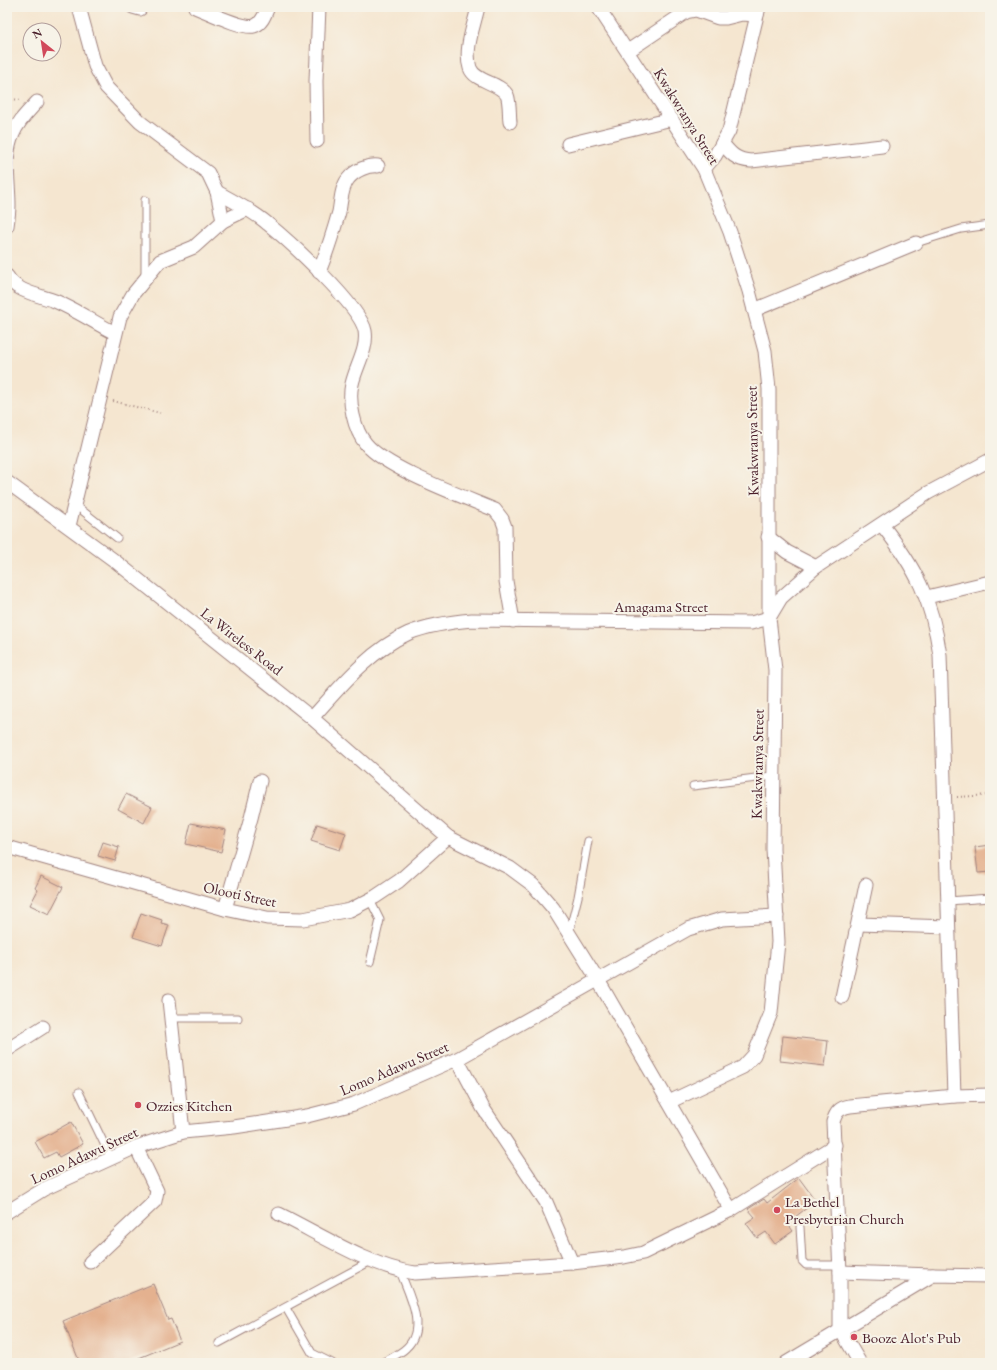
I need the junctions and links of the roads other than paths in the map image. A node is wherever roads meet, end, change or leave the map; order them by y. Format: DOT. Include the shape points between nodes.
graph roads {
  1 [pos="79,7"];
  2 [pos="195,7"];
  3 [pos="268,7"];
  4 [pos="319,7"];
  5 [pos="478,7"];
  6 [pos="598,7"];
  7 [pos="758,11"];
  8 [pos="628,52"];
  9 [pos="38,102"];
  10 [pos="672,119"];
  11 [pos="510,122"];
  12 [pos="317,141"];
  13 [pos="722,143"];
  14 [pos="568,144"];
  15 [pos="882,146"];
  16 [pos="378,166"];
  17 [pos="704,169"];
  18 [pos="217,192"];
  19 [pos="145,200"];
  20 [pos="248,209"];
  21 [pos="223,221"];
  22 [pos="990,225"];
  23 [pos="7,226"];
  24 [pos="916,243"];
  25 [pos="319,272"];
  26 [pos="7,276"];
  27 [pos="145,277"];
  28 [pos="754,310"];
  29 [pos="115,333"];
  30 [pos="990,460"];
  31 [pos="7,482"];
  32 [pos="74,504"];
  33 [pos="882,525"];
  34 [pos="69,526"];
  35 [pos="117,538"];
  36 [pos="768,538"];
  37 [pos="816,567"];
  38 [pos="990,582"];
  39 [pos="927,597"];
  40 [pos="770,618"];
  41 [pos="513,621"];
  42 [pos="312,718"];
  43 [pos="772,776"];
  44 [pos="260,781"];
  45 [pos="693,786"];
  46 [pos="448,837"];
  47 [pos="588,841"];
  48 [pos="7,847"];
  49 [pos="866,886"];
  50 [pos="990,898"];
  51 [pos="370,900"];
  52 [pos="948,901"];
  53 [pos="225,909"];
  54 [pos="777,916"];
  55 [pos="859,924"];
  56 [pos="948,927"];
  57 [pos="569,933"];
  58 [pos="370,962"];
  59 [pos="598,980"];
  60 [pos="842,997"];
  61 [pos="169,1000"];
  62 [pos="171,1018"];
  63 [pos="238,1018"];
  64 [pos="43,1027"];
  65 [pos="7,1050"];
  66 [pos="457,1059"];
  67 [pos="79,1092"];
  68 [pos="990,1095"];
  69 [pos="954,1096"];
  70 [pos="669,1102"];
  71 [pos="183,1132"];
  72 [pos="835,1145"];
  73 [pos="136,1147"];
  74 [pos="111,1158"];
  75 [pos="731,1210"];
  76 [pos="7,1212"];
  77 [pos="279,1214"];
  78 [pos="800,1228"];
  79 [pos="371,1260"];
  80 [pos="90,1262"];
  81 [pos="572,1263"];
  82 [pos="840,1269"];
  83 [pos="400,1271"];
  84 [pos="933,1275"];
  85 [pos="990,1276"];
  86 [pos="286,1308"];
  87 [pos="840,1329"];
  88 [pos="219,1343"];
  89 [pos="332,1363"];
  90 [pos="382,1363"];
  91 [pos="786,1363"];
  92 [pos="860,1363"];
  1 -- 18 [label="street" via="95,66 106,87 140,122 208,174"];
  2 -- 3 [label="street" via="243,26 254,26 261,22"];
  4 -- 12 [label="street"];
  5 -- 11 [label="street" via="469,47 470,66 472,73 504,91 508,96"];
  6 -- 8 [label="street, Kwakwranya Street"];
  7 -- 8 [label="street" via="726,18 718,18 696,10 686,12"];
  7 -- 13 [label="street" via="734,113"];
  8 -- 10 [label="street, Kwakwranya Street"];
  9 -- 23 [label="street" via="22,117 9,146"];
  10 -- 14 [label="street"];
  10 -- 17 [label="street, Kwakwranya Street"];
  13 -- 15 [label="street" via="733,156 741,160"];
  13 -- 17 [label="street"];
  16 -- 25 [label="street" via="361,170 348,179 329,249"];
  17 -- 28 [label="street, Kwakwranya Street" via="730,232"];
  18 -- 20 [label="street"];
  18 -- 21 [label="street"];
  19 -- 27 [label="lane"];
  20 -- 21 [label="street"];
  20 -- 25 [label="street" via="268,224"];
  21 -- 27 [label="street" via="194,247 160,261"];
  22 -- 24 [label="lane" via="960,229"];
  24 -- 28 [label="street"];
  25 -- 41 [label="street" via="343,297 361,320 365,330 364,348 351,392 356,426 360,435 366,445 410,473 499,514 505,527 506,581"];
  26 -- 29 [label="street" via="10,282 23,290 56,301"];
  27 -- 29 [label="street" via="120,317"];
  28 -- 36 [label="street, Kwakwranya Street" via="765,351 769,389"];
  29 -- 32 [label="street"];
  30 -- 33 [label="street" via="928,493"];
  31 -- 34 [label="street, La Wireless Road"];
  32 -- 34 [label="street"];
  32 -- 35 [label="lane"];
  33 -- 37 [label="street"];
  33 -- 39 [label="street" via="912,566"];
  34 -- 42 [label="street, La Wireless Road"];
  36 -- 37 [label="street" via="787,552"];
  36 -- 40 [label="street, Kwakwranya Street"];
  37 -- 40 [label="street" via="781,598"];
  38 -- 39 [label="street"];
  39 -- 52 [label="street" via="940,655"];
  40 -- 41 [label="street, Amagama Street" via="751,623"];
  40 -- 43 [label="street, Kwakwranya Street" via="775,670"];
  41 -- 42 [label="street, Amagama Street" via="472,620 442,623 409,633 365,663"];
  42 -- 46 [label="street, La Wireless Road"];
  43 -- 45 [label="lane"];
  43 -- 54 [label="street, Kwakwranya Street" via="773,872"];
  44 -- 53 [label="street"];
  46 -- 51 [label="street, Olooti Street" via="398,881"];
  46 -- 57 [label="street, La Wireless Road" via="510,868 534,885"];
  47 -- 57 [label="lane"];
  48 -- 53 [label="street, Olooti Street"];
  49 -- 55 [label="street"];
  50 -- 52 [label="lane"];
  51 -- 53 [label="street, Olooti Street" via="350,910 303,919 267,918"];
  51 -- 58 [label="lane" via="380,920"];
  52 -- 56 [label="street"];
  54 -- 59 [label="street, Lomo Adawu Street" via="722,919 700,924"];
  54 -- 70 [label="street, Kwakwranya Street" via="778,942 771,1013 754,1055 743,1067"];
  55 -- 56 [label="street"];
  55 -- 60 [label="street"];
  56 -- 69 [label="street"];
  57 -- 59 [label="street, La Wireless Road"];
  59 -- 66 [label="street, Lomo Adawu Street"];
  59 -- 70 [label="street, La Wireless Road"];
  61 -- 62 [label="street"];
  62 -- 63 [label="lane"];
  62 -- 71 [label="street"];
  64 -- 65 [label="street"];
  66 -- 71 [label="street, Lomo Adawu Street" via="354,1104 307,1116"];
  66 -- 81 [label="street" via="483,1108 546,1202"];
  67 -- 74 [label="lane"];
  68 -- 69 [label="street"];
  69 -- 72 [label="street" via="842,1108 836,1113 833,1122"];
  70 -- 75 [label="street, La Wireless Road"];
  71 -- 73 [label="street, Lomo Adawu Street"];
  72 -- 75 [label="street"];
  72 -- 82 [label="street"];
  73 -- 74 [label="street, Lomo Adawu Street"];
  73 -- 80 [label="street" via="157,1196 155,1201"];
  74 -- 76 [label="street, Lomo Adawu Street" via="44,1188"];
  75 -- 81 [label="street" via="643,1253"];
  77 -- 79 [label="street"];
  78 -- 82 [label="lane" via="802,1261 806,1265"];
  79 -- 83 [label="street"];
  79 -- 86 [label="lane"];
  81 -- 83 [label="street" via="415,1273"];
  82 -- 84 [label="street"];
  82 -- 87 [label="street"];
  83 -- 90 [label="lane" via="417,1317 414,1334 407,1348"];
  84 -- 85 [label="street"];
  84 -- 87 [label="street"];
  86 -- 88 [label="lane"];
  86 -- 89 [label="lane" via="312,1354"];
  87 -- 91 [label="street"];
  87 -- 92 [label="street"];
}
